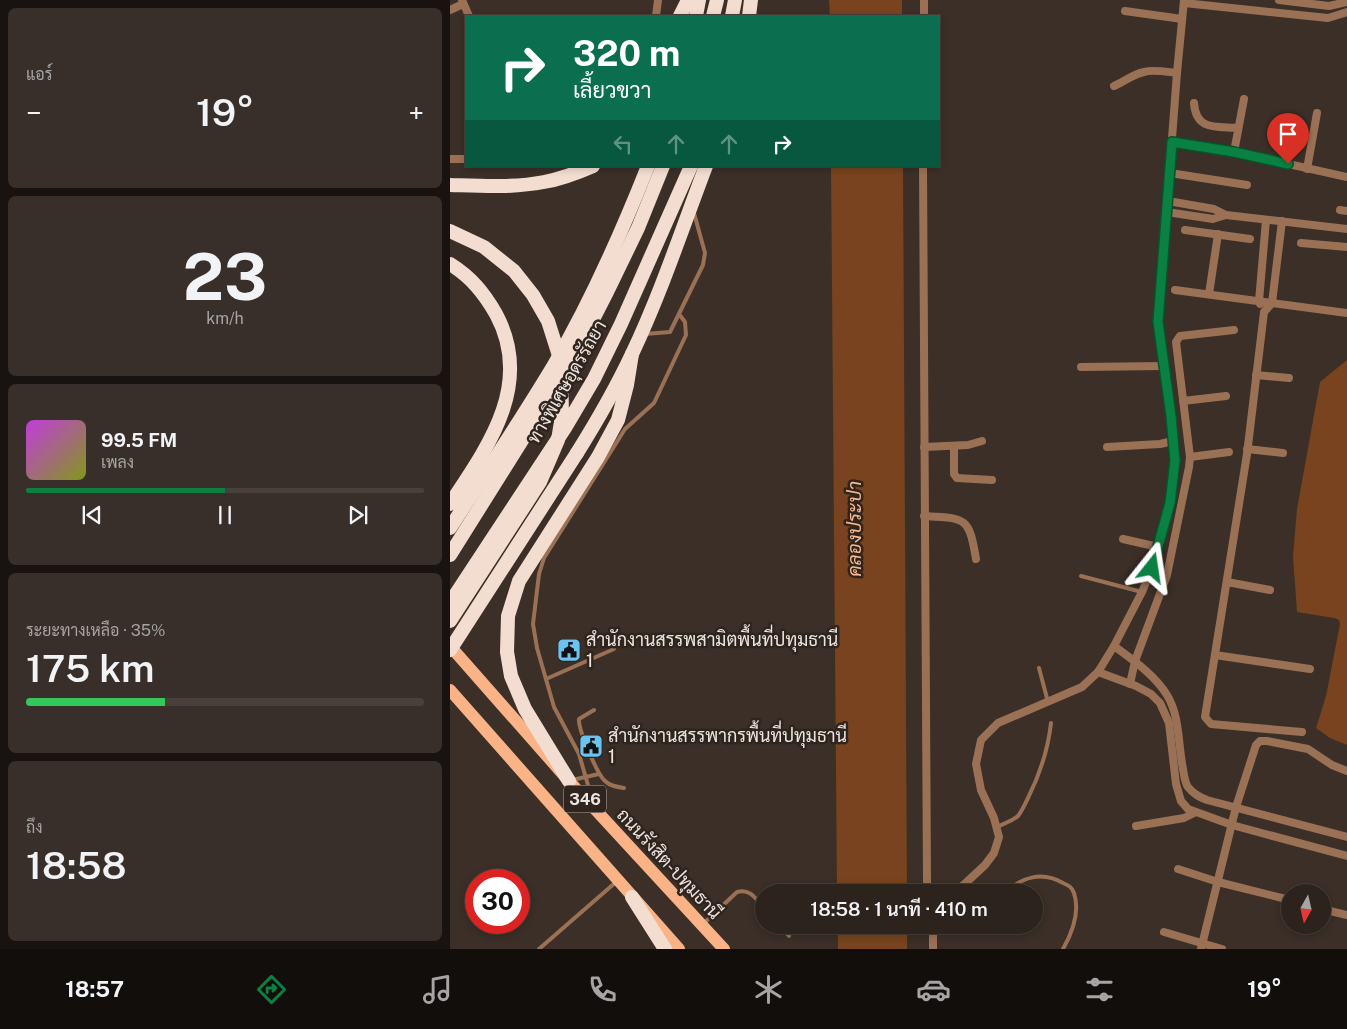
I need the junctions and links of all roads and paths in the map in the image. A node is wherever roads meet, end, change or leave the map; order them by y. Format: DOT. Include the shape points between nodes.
graph roads {
  1 [pos="658,0"];
  2 [pos="699,0"];
  3 [pos="717,0"];
  4 [pos="735,0"];
  5 [pos="751,0"];
  6 [pos="924,0"];
  7 [pos="1278,0"];
  8 [pos="1184,1"];
  9 [pos="1346,1"];
  10 [pos="463,2"];
  11 [pos="1225,4"];
  12 [pos="1329,6"];
  13 [pos="450,10"];
  14 [pos="1125,11"];
  15 [pos="1347,12"];
  16 [pos="469,15"];
  17 [pos="656,15"];
  18 [pos="696,15"];
  19 [pos="713,15"];
  20 [pos="732,15"];
  21 [pos="748,15"];
  22 [pos="924,15"];
  23 [pos="1328,18"];
  24 [pos="1182,19"];
  25 [pos="1177,73"];
  26 [pos="1114,86"];
  27 [pos="1244,99"];
  28 [pos="1194,103"];
  29 [pos="1317,113"];
  30 [pos="1238,128"];
  31 [pos="1172,142"];
  32 [pos="1234,152"];
  33 [pos="450,159"];
  34 [pos="465,159"];
  35 [pos="591,167"];
  36 [pos="648,167"];
  37 [pos="663,167"];
  38 [pos="691,167"];
  39 [pos="706,167"];
  40 [pos="923,167"];
  41 [pos="1306,169"];
  42 [pos="1170,173"];
  43 [pos="1347,177"];
  44 [pos="1247,185"];
  45 [pos="450,186"];
  46 [pos="1168,201"];
  47 [pos="692,204"];
  48 [pos="1167,212"];
  49 [pos="1226,215"];
  50 [pos="1266,220"];
  51 [pos="1282,222"];
  52 [pos="1347,229"];
  53 [pos="1185,230"];
  54 [pos="450,231"];
  55 [pos="1218,234"];
  56 [pos="1250,239"];
  57 [pos="1300,243"];
  58 [pos="1347,247"];
  59 [pos="450,264"];
  60 [pos="1175,290"];
  61 [pos="1209,294"];
  62 [pos="1259,301"];
  63 [pos="1272,303"];
  64 [pos="1264,312"];
  65 [pos="1347,313"];
  66 [pos="679,314"];
  67 [pos="1234,330"];
  68 [pos="641,334"];
  69 [pos="632,354"];
  70 [pos="1164,366"];
  71 [pos="1081,367"];
  72 [pos="1256,375"];
  73 [pos="1289,378"];
  74 [pos="1226,396"];
  75 [pos="1183,401"];
  76 [pos="982,441"];
  77 [pos="1173,441"];
  78 [pos="924,447"];
  79 [pos="954,447"];
  80 [pos="1106,447"];
  81 [pos="1247,449"];
  82 [pos="1229,452"];
  83 [pos="1283,453"];
  84 [pos="1190,457"];
  85 [pos="992,480"];
  86 [pos="450,504"];
  87 [pos="924,516"];
  88 [pos="450,528"];
  89 [pos="1123,539"];
  90 [pos="1158,547"];
  91 [pos="450,556"];
  92 [pos="976,559"];
  93 [pos="1082,576"];
  94 [pos="1227,582"];
  95 [pos="1270,590"];
  96 [pos="1142,592"];
  97 [pos="450,603"];
  98 [pos="450,620"];
  99 [pos="450,646"];
  100 [pos="1114,646"];
  101 [pos="614,649"];
  102 [pos="450,650"];
  103 [pos="1215,655"];
  104 [pos="1136,661"];
  105 [pos="1039,668"];
  106 [pos="1310,669"];
  107 [pos="1098,672"];
  108 [pos="546,679"];
  109 [pos="1130,684"];
  110 [pos="450,690"];
  111 [pos="1048,702"];
  112 [pos="594,710"];
  113 [pos="1051,724"];
  114 [pos="1302,732"];
  115 [pos="1347,771"];
  116 [pos="599,774"];
  117 [pos="586,778"];
  118 [pos="569,781"];
  119 [pos="624,788"];
  120 [pos="1236,807"];
  121 [pos="595,809"];
  122 [pos="1194,813"];
  123 [pos="1232,825"];
  124 [pos="1136,826"];
  125 [pos="996,827"];
  126 [pos="1347,837"];
  127 [pos="1347,856"];
  128 [pos="1178,869"];
  129 [pos="618,880"];
  130 [pos="1218,882"];
  131 [pos="928,884"];
  132 [pos="965,884"];
  133 [pos="1015,884"];
  134 [pos="632,897"];
  135 [pos="755,898"];
  136 [pos="1281,898"];
  137 [pos="1331,911"];
  138 [pos="1347,915"];
  139 [pos="702,925"];
  140 [pos="1164,932"];
  141 [pos="933,934"];
  142 [pos="1201,946"];
  143 [pos="540,949"];
  144 [pos="664,949"];
  145 [pos="678,949"];
  146 [pos="724,949"];
  147 [pos="933,949"];
  148 [pos="1063,949"];
  149 [pos="1222,949"];
  1 -- 17 [label="street"];
  2 -- 18 [label="highway"];
  3 -- 19 [label="highway"];
  4 -- 20 [label="highway"];
  5 -- 21 [label="highway"];
  6 -- 22 [label="street"];
  7 -- 12 [label="street"];
  8 -- 11 [label="street"];
  8 -- 24 [label="street"];
  9 -- 12 [label="street"];
  10 -- 13 [label="street"];
  10 -- 16 [label="street"];
  11 -- 23 [label="street"];
  12 -- 23 [label="street"];
  14 -- 24 [label="street"];
  15 -- 23 [label="street"];
  24 -- 25 [label="street"];
  25 -- 26 [label="street" via="1142,72"];
  25 -- 31 [label="street"];
  27 -- 30 [label="street"];
  28 -- 30 [label="street" via="1195,114 1204,124"];
  29 -- 41 [label="street"];
  30 -- 32 [label="street"];
  31 -- 32 [label="street"];
  31 -- 42 [label="street"];
  32 -- 41 [label="street"];
  33 -- 34 [label="street"];
  35 -- 45 [label="highway" via="544,182"];
  36 -- 88 [label="highway, bridge" via="625,224 555,364"];
  37 -- 91 [label="highway, ทางพิเศษอุดรรัถยา, bridge" via="622,260 571,362"];
  38 -- 97 [label="highway, ทางพิเศษอุดรรัถยา, bridge" via="594,379"];
  39 -- 47 [label="highway"];
  40 -- 78 [label="street"];
  41 -- 43 [label="street"];
  42 -- 44 [label="street"];
  42 -- 46 [label="street"];
  46 -- 48 [label="street"];
  46 -- 49 [label="street" via="1214,209"];
  47 -- 66 [label="lane" via="705,253 703,266"];
  47 -- 68 [label="highway"];
  48 -- 49 [label="street" via="1213,219"];
  48 -- 70 [label="street" via="1158,322"];
  49 -- 50 [label="street"];
  50 -- 51 [label="street"];
  50 -- 62 [label="street"];
  51 -- 52 [label="street"];
  51 -- 63 [label="street"];
  53 -- 55 [label="street"];
  54 -- 98 [label="highway" via="484,247 514,271 533,295 548,321 561,362 562,416 558,440 540,482"];
  55 -- 56 [label="street"];
  55 -- 61 [label="street"];
  57 -- 58 [label="street"];
  59 -- 86 [label="highway" via="477,285 489,302 500,321 511,363 504,406 492,438"];
  60 -- 61 [label="street"];
  61 -- 62 [label="street"];
  62 -- 63 [label="street"];
  62 -- 64 [label="street"];
  63 -- 64 [label="street"];
  63 -- 65 [label="street"];
  64 -- 72 [label="street"];
  66 -- 68 [label="lane" via="670,332"];
  66 -- 108 [label="lane" via="685,322 686,335 654,404 625,429 544,558 533,624"];
  67 -- 75 [label="street" via="1178,338 1176,348"];
  68 -- 69 [label="highway"];
  69 -- 102 [label="highway, bridge" via="577,453"];
  69 -- 118 [label="highway" via="618,420 519,581 508,616 507,652 511,676 525,709"];
  70 -- 71 [label="street"];
  70 -- 77 [label="street"];
  72 -- 73 [label="street"];
  72 -- 81 [label="street"];
  74 -- 75 [label="street"];
  75 -- 84 [label="street"];
  76 -- 79 [label="street"];
  77 -- 80 [label="street"];
  77 -- 90 [label="street" via="1175,461 1170,503"];
  78 -- 79 [label="street"];
  78 -- 87 [label="street"];
  79 -- 85 [label="street" via="954,474 957,478"];
  81 -- 83 [label="street"];
  81 -- 94 [label="street"];
  82 -- 84 [label="street"];
  84 -- 104 [label="street" via="1167,575"];
  87 -- 92 [label="street" via="964,522 970,530"];
  87 -- 131 [label="street"];
  89 -- 90 [label="street"];
  90 -- 96 [label="street"];
  93 -- 96 [label="lane"];
  94 -- 95 [label="street"];
  94 -- 103 [label="street"];
  96 -- 100 [label="street"];
  99 -- 118 [label="main road, ถนนรังสิต-ปทุมธานี / 346"];
  100 -- 104 [label="street"];
  100 -- 107 [label="street"];
  101 -- 108 [label="lane"];
  103 -- 106 [label="street"];
  103 -- 114 [label="street" via="1205,712 1211,724"];
  104 -- 109 [label="street"];
  104 -- 120 [label="street" via="1168,696 1176,717 1187,786 1197,796"];
  105 -- 111 [label="lane"];
  107 -- 109 [label="street"];
  107 -- 111 [label="street" via="1082,687"];
  108 -- 117 [label="lane" via="554,707 579,754"];
  109 -- 122 [label="street" via="1151,694 1160,703 1168,723 1181,801"];
  110 -- 129 [label="main road, 346"];
  111 -- 125 [label="street" via="998,723 982,740 976,764 981,790"];
  112 -- 116 [label="lane" via="579,719 579,724"];
  113 -- 125 [label="lane" via="1045,757 1021,811 1017,817"];
  115 -- 120 [label="street" via="1308,749 1260,741 1253,750"];
  116 -- 117 [label="lane"];
  116 -- 119 [label="lane" via="612,786"];
  117 -- 118 [label="lane"];
  117 -- 121 [label="lane"];
  118 -- 121 [label="main road, ถนนรังสิต-ปทุมธานี / 346"];
  120 -- 123 [label="street"];
  120 -- 126 [label="street"];
  121 -- 139 [label="main road, ถนนรังสิต-ปทุมธานี / 346"];
  122 -- 123 [label="street"];
  122 -- 124 [label="street" via="1184,818"];
  123 -- 127 [label="street"];
  123 -- 130 [label="street"];
  125 -- 132 [label="street" via="999,837 994,853"];
  128 -- 130 [label="street"];
  129 -- 134 [label="main road, 346"];
  129 -- 143 [label="lane"];
  130 -- 136 [label="street"];
  130 -- 142 [label="street"];
  133 -- 148 [label="lane" via="1035,876 1046,876 1071,887 1076,904 1073,930"];
  134 -- 144 [label="highway"];
  134 -- 145 [label="main road, 346"];
  135 -- 139 [label="lane" via="749,892 737,892"];
  137 -- 138 [label="street"];
  139 -- 146 [label="main road, ถนนรังสิต-ปทุมธานี / 346"];
  140 -- 142 [label="street"];
  141 -- 147 [label="street"];
  142 -- 149 [label="street"];
}
